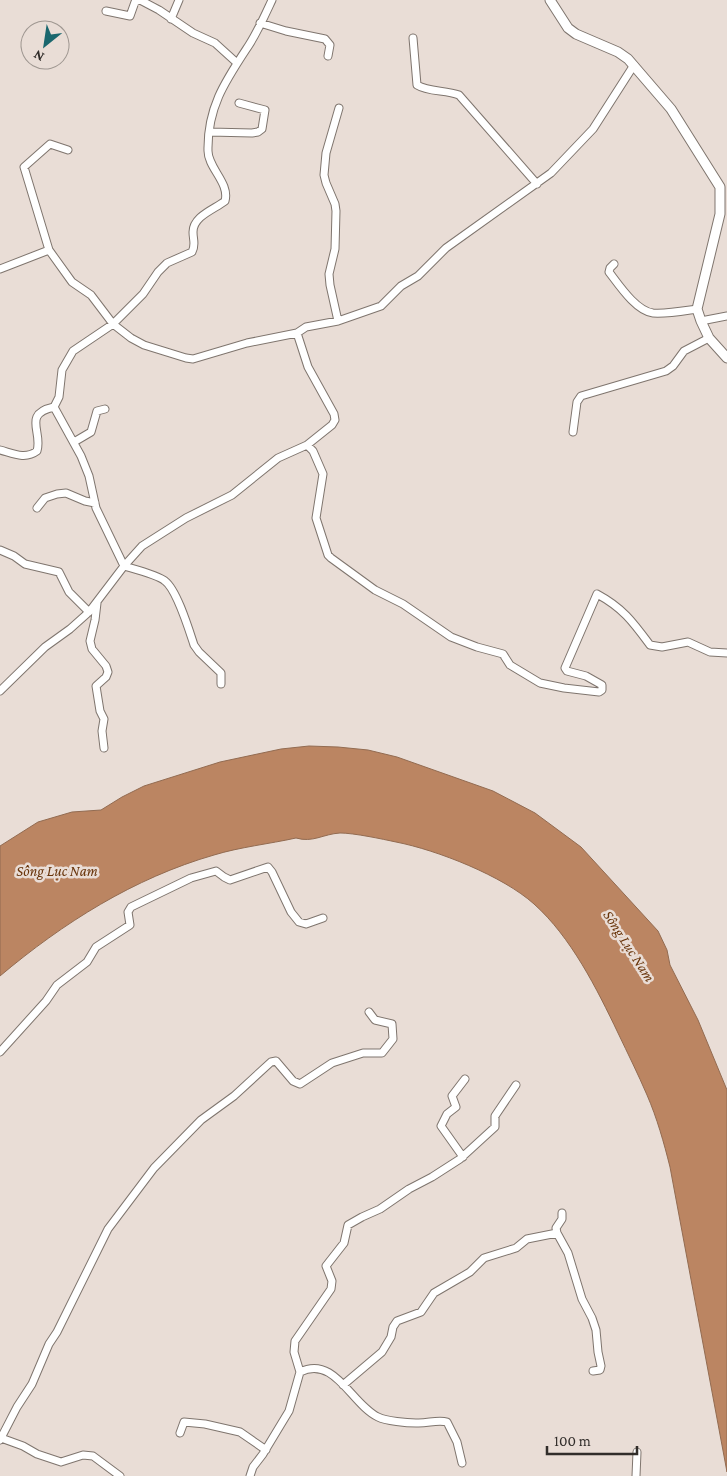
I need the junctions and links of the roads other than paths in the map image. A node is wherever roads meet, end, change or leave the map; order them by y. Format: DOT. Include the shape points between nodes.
graph roads {
  1 [pos="140,0"];
  2 [pos="179,0"];
  3 [pos="272,0"];
  4 [pos="550,0"];
  5 [pos="106,11"];
  6 [pos="171,19"];
  7 [pos="260,23"];
  8 [pos="413,38"];
  9 [pos="328,56"];
  10 [pos="237,63"];
  11 [pos="634,65"];
  12 [pos="239,103"];
  13 [pos="339,108"];
  14 [pos="210,132"];
  15 [pos="68,150"];
  16 [pos="537,184"];
  17 [pos="49,250"];
  18 [pos="614,264"];
  19 [pos="0,269"];
  20 [pos="697,309"];
  21 [pos="727,316"];
  22 [pos="338,321"];
  23 [pos="700,322"];
  24 [pos="113,324"];
  25 [pos="297,333"];
  26 [pos="709,338"];
  27 [pos="727,358"];
  28 [pos="54,407"];
  29 [pos="105,409"];
  30 [pos="573,432"];
  31 [pos="74,442"];
  32 [pos="308,445"];
  33 [pos="0,450"];
  34 [pos="95,503"];
  35 [pos="37,508"];
  36 [pos="0,550"];
  37 [pos="124,566"];
  38 [pos="97,603"];
  39 [pos="89,612"];
  40 [pos="727,653"];
  41 [pos="221,684"];
  42 [pos="0,691"];
  43 [pos="104,748"];
  44 [pos="323,918"];
  45 [pos="369,1012"];
  46 [pos="0,1052"];
  47 [pos="465,1079"];
  48 [pos="516,1085"];
  49 [pos="463,1156"];
  50 [pos="562,1213"];
  51 [pos="557,1234"];
  52 [pos="593,1371"];
  53 [pos="300,1372"];
  54 [pos="343,1385"];
  55 [pos="180,1433"];
  56 [pos="1,1439"];
  57 [pos="266,1450"];
  58 [pos="637,1452"];
  59 [pos="462,1463"];
  60 [pos="120,1476"];
  61 [pos="250,1476"];
  62 [pos="636,1476"];
  1 -- 5 [label="street" via="135,2 130,16"];
  1 -- 6 [label="street"];
  2 -- 6 [label="street"];
  3 -- 7 [label="street"];
  4 -- 11 [label="street" via="568,28 618,52"];
  6 -- 10 [label="street" via="215,43"];
  7 -- 9 [label="street" via="325,39 330,45"];
  7 -- 10 [label="street"];
  8 -- 16 [label="street" via="416,85 459,95"];
  10 -- 14 [label="street" via="219,93 210,119"];
  11 -- 16 [label="street" via="593,129"];
  11 -- 20 [label="street" via="670,109 720,186 718,221"];
  12 -- 14 [label="street" via="265,110 264,126 260,131"];
  13 -- 22 [label="street" via="326,154 324,175 336,211 335,249 329,274"];
  14 -- 24 [label="street" via="208,154 225,190 225,201 195,225 192,252 162,267 143,294"];
  15 -- 17 [label="street" via="50,144 24,167"];
  16 -- 22 [label="street" via="446,248 381,306"];
  17 -- 19 [label="street"];
  17 -- 24 [label="street" via="72,282 91,296"];
  18 -- 20 [label="street" via="609,272 629,297 646,310 656,313"];
  20 -- 23 [label="street"];
  21 -- 23 [label="street"];
  22 -- 25 [label="street" via="310,326"];
  23 -- 26 [label="street"];
  24 -- 25 [label="street" via="139,344 184,358"];
  24 -- 28 [label="street" via="76,348 68,357"];
  25 -- 32 [label="street" via="308,367 335,418 332,425"];
  26 -- 27 [label="street"];
  26 -- 30 [label="street" via="684,351 666,371 581,396 577,402"];
  28 -- 31 [label="street"];
  28 -- 33 [label="street" via="42,410 38,416 37,451 26,456"];
  29 -- 31 [label="street" via="97,411 91,432"];
  31 -- 34 [label="street" via="86,469"];
  32 -- 37 [label="street" via="278,458 232,495 158,535 142,546"];
  32 -- 40 [label="street" via="323,474 316,518 331,558 375,590 404,604 451,637 503,654 510,665 535,681 564,688 602,690 602,685 594,680 564,668 597,594 627,615 650,645 662,647 688,642 710,652"];
  34 -- 35 [label="street" via="66,493 45,498"];
  34 -- 37 [label="street"];
  36 -- 39 [label="street" via="25,564 59,572 69,592"];
  37 -- 38 [label="street"];
  37 -- 41 [label="street" via="161,578 168,584 194,645 221,673"];
  38 -- 39 [label="street"];
  38 -- 43 [label="street" via="90,641 108,672 96,686 104,719"];
  39 -- 42 [label="street" via="40,651"];
  44 -- 46 [label="street" via="306,924 299,922 268,867 230,880 214,870 191,878 131,907 128,912 130,925 96,947 88,962 57,985"];
  45 -- 56 [label="street" via="375,1020 392,1024 394,1037 382,1052 363,1052 332,1063 300,1084 292,1081 276,1061 271,1062 234,1096 201,1120 154,1168 108,1229 32,1384"];
  47 -- 49 [label="street" via="452,1096 456,1107 447,1114 441,1126"];
  48 -- 49 [label="street" via="495,1116 495,1127"];
  49 -- 53 [label="street" via="380,1209 348,1225 344,1243 326,1266 331,1289 295,1341 294,1352"];
  50 -- 51 [label="street"];
  51 -- 52 [label="street" via="568,1253 582,1299 596,1330 601,1366 600,1370"];
  51 -- 54 [label="street" via="527,1240 516,1248 484,1258 470,1272 434,1293 421,1312 397,1321 382,1352"];
  53 -- 54 [label="street" via="321,1368"];
  53 -- 57 [label="street" via="288,1411"];
  54 -- 59 [label="street" via="379,1418 415,1423 447,1422 457,1442"];
  55 -- 57 [label="street" via="184,1422 205,1424 240,1432"];
  56 -- 60 [label="street" via="62,1462 83,1455 93,1456"];
  57 -- 61 [label="street"];
  58 -- 62 [label="street"];
}
